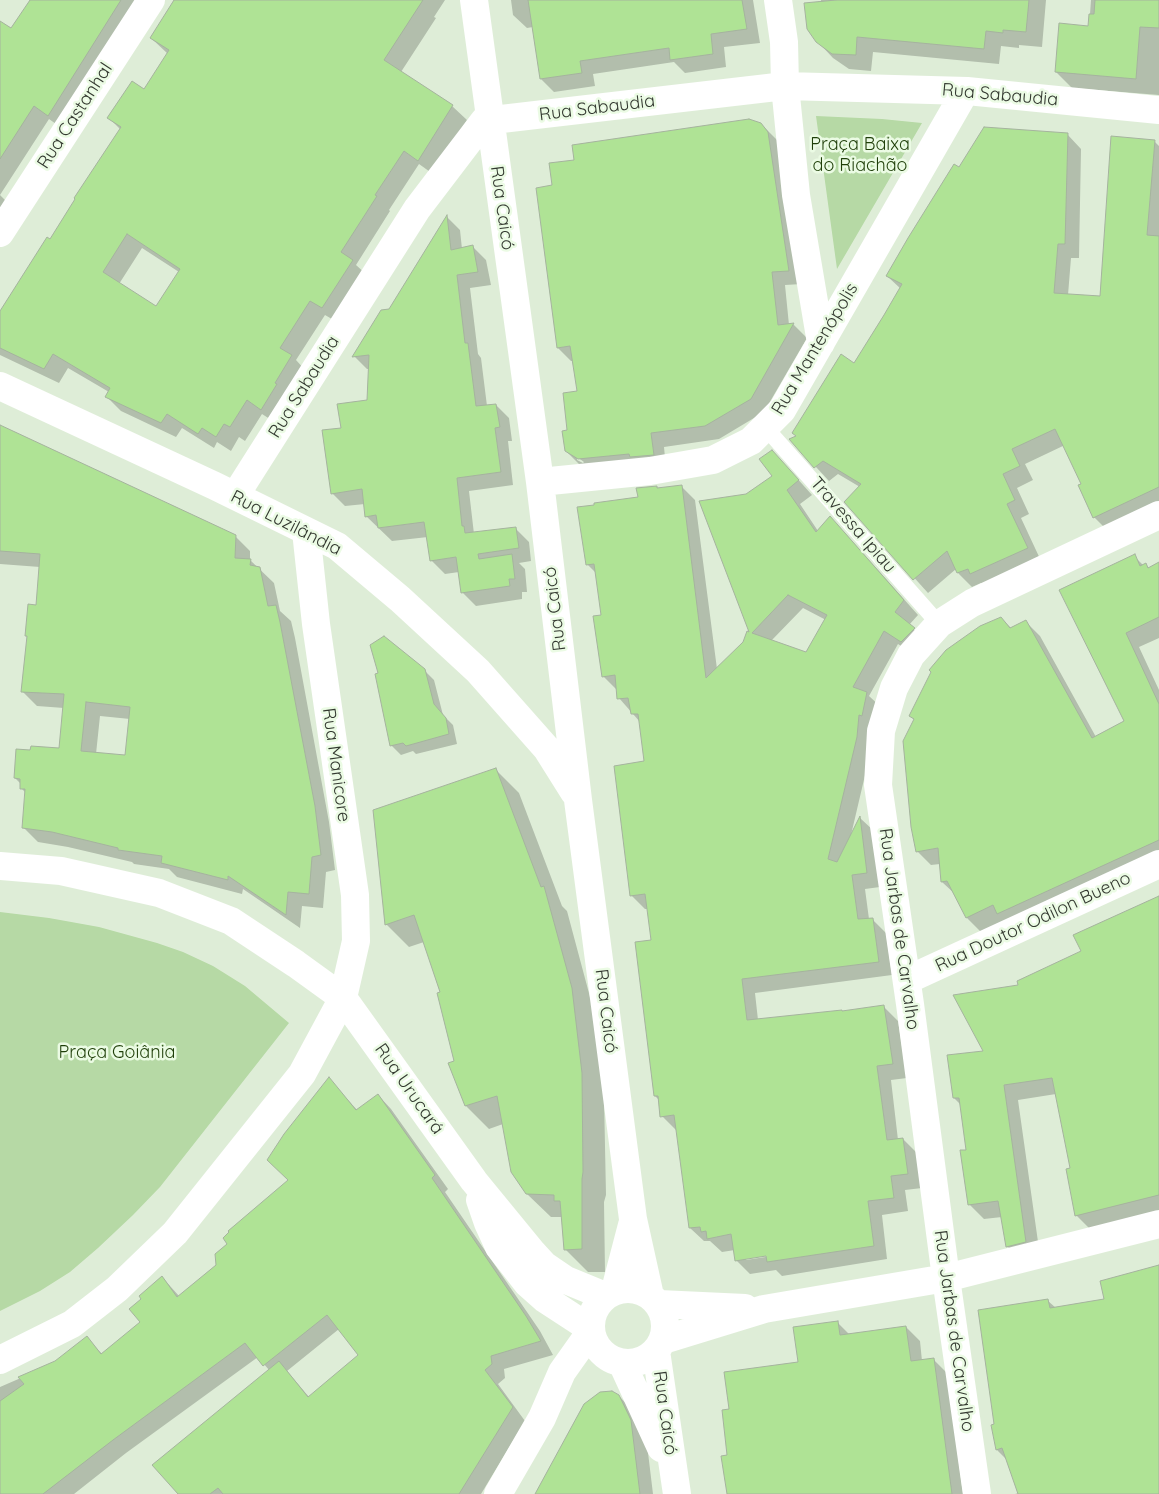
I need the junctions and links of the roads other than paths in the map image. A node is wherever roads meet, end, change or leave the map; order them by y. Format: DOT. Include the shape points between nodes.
graph roads {
  1 [pos="151,0"];
  2 [pos="474,0"];
  3 [pos="778,0"];
  4 [pos="785,86"];
  5 [pos="967,91"];
  6 [pos="1159,110"];
  7 [pos="490,121"];
  8 [pos="0,233"];
  9 [pos="821,343"];
  10 [pos="0,386"];
  11 [pos="765,427"];
  12 [pos="540,482"];
  13 [pos="235,496"];
  14 [pos="1159,515"];
  15 [pos="306,531"];
  16 [pos="939,624"];
  17 [pos="578,800"];
  18 [pos="1159,864"];
  19 [pos="0,866"];
  20 [pos="907,980"];
  21 [pos="343,998"];
  22 [pos="474,1182"];
  23 [pos="634,1219"];
  24 [pos="1159,1224"];
  25 [pos="946,1278"];
  26 [pos="610,1293"];
  27 [pos="655,1300"];
  28 [pos="764,1309"];
  29 [pos="601,1343"];
  30 [pos="660,1346"];
  31 [pos="0,1360"];
  32 [pos="676,1485"];
  33 [pos="498,1494"];
  34 [pos="977,1494"];
  1 -- 8 [label="street, Rua Castanhal"];
  2 -- 7 [label="street, Rua Caicó"];
  3 -- 4 [label="street" via="784,42"];
  4 -- 5 [label="street, Rua Sabaudia"];
  4 -- 7 [label="street, Rua Sabaudia"];
  4 -- 9 [label="street" via="796,195"];
  5 -- 6 [label="street, Rua Sabaudia"];
  5 -- 9 [label="street, Rua Mantenópolis"];
  7 -- 12 [label="street, Rua Caicó"];
  7 -- 13 [label="street, Rua Sabaudia" via="484,121 417,208"];
  9 -- 11 [label="street, Rua Mantenópolis" via="782,410"];
  10 -- 13 [label="street, Rua Luzilândia"];
  11 -- 12 [label="street, Rua Mantenópolis" via="751,441 713,460 650,471"];
  11 -- 16 [label="lane, Travessa Ipiau"];
  12 -- 17 [label="street, Rua Caicó"];
  13 -- 15 [label="street, Rua Luzilândia"];
  14 -- 16 [label="street, Rua Jarbas de Carvalho" via="972,603"];
  15 -- 17 [label="street, Rua Luzilândia" via="337,546 478,671 547,749"];
  15 -- 21 [label="street, Rua Manicore" via="355,895 356,941"];
  16 -- 20 [label="street, Rua Jarbas de Carvalho" via="911,655 894,688 881,730 878,785"];
  17 -- 23 [label="street, Rua Caicó"];
  18 -- 20 [label="street, Rua Doutor Odilon Bueno"];
  19 -- 21 [label="street" via="61,871 159,893 231,921"];
  20 -- 25 [label="street, Rua Jarbas de Carvalho"];
  21 -- 22 [label="street, Rua Urucará"];
  21 -- 31 [label="street" via="302,1074 176,1233 117,1289 72,1324"];
  22 -- 26 [label="street, Rua Urucará" via="544,1264 566,1280"];
  22 -- 29 [label="street, Rua Urucará" via="499,1248 527,1283"];
  23 -- 26 [label="street, Rua Caicó"];
  23 -- 27 [label="street, Rua Caicó"];
  24 -- 25 [label="street"];
  25 -- 28 [label="street"];
  25 -- 34 [label="street, Rua Jarbas de Carvalho"];
  26 -- 27 [label="street" via="628,1288 639,1290"];
  26 -- 29 [label="street" via="596,1305 592,1316"];
  27 -- 28 [label="street"];
  27 -- 30 [label="street" via="664,1316 665,1328"];
  28 -- 30 [label="street"];
  29 -- 30 [label="street" via="635,1362 646,1359"];
  29 -- 32 [label="street, Rua Caicó"];
  29 -- 33 [label="street" via="562,1372 542,1418"];
  30 -- 32 [label="street, Rua Caicó"];
}
